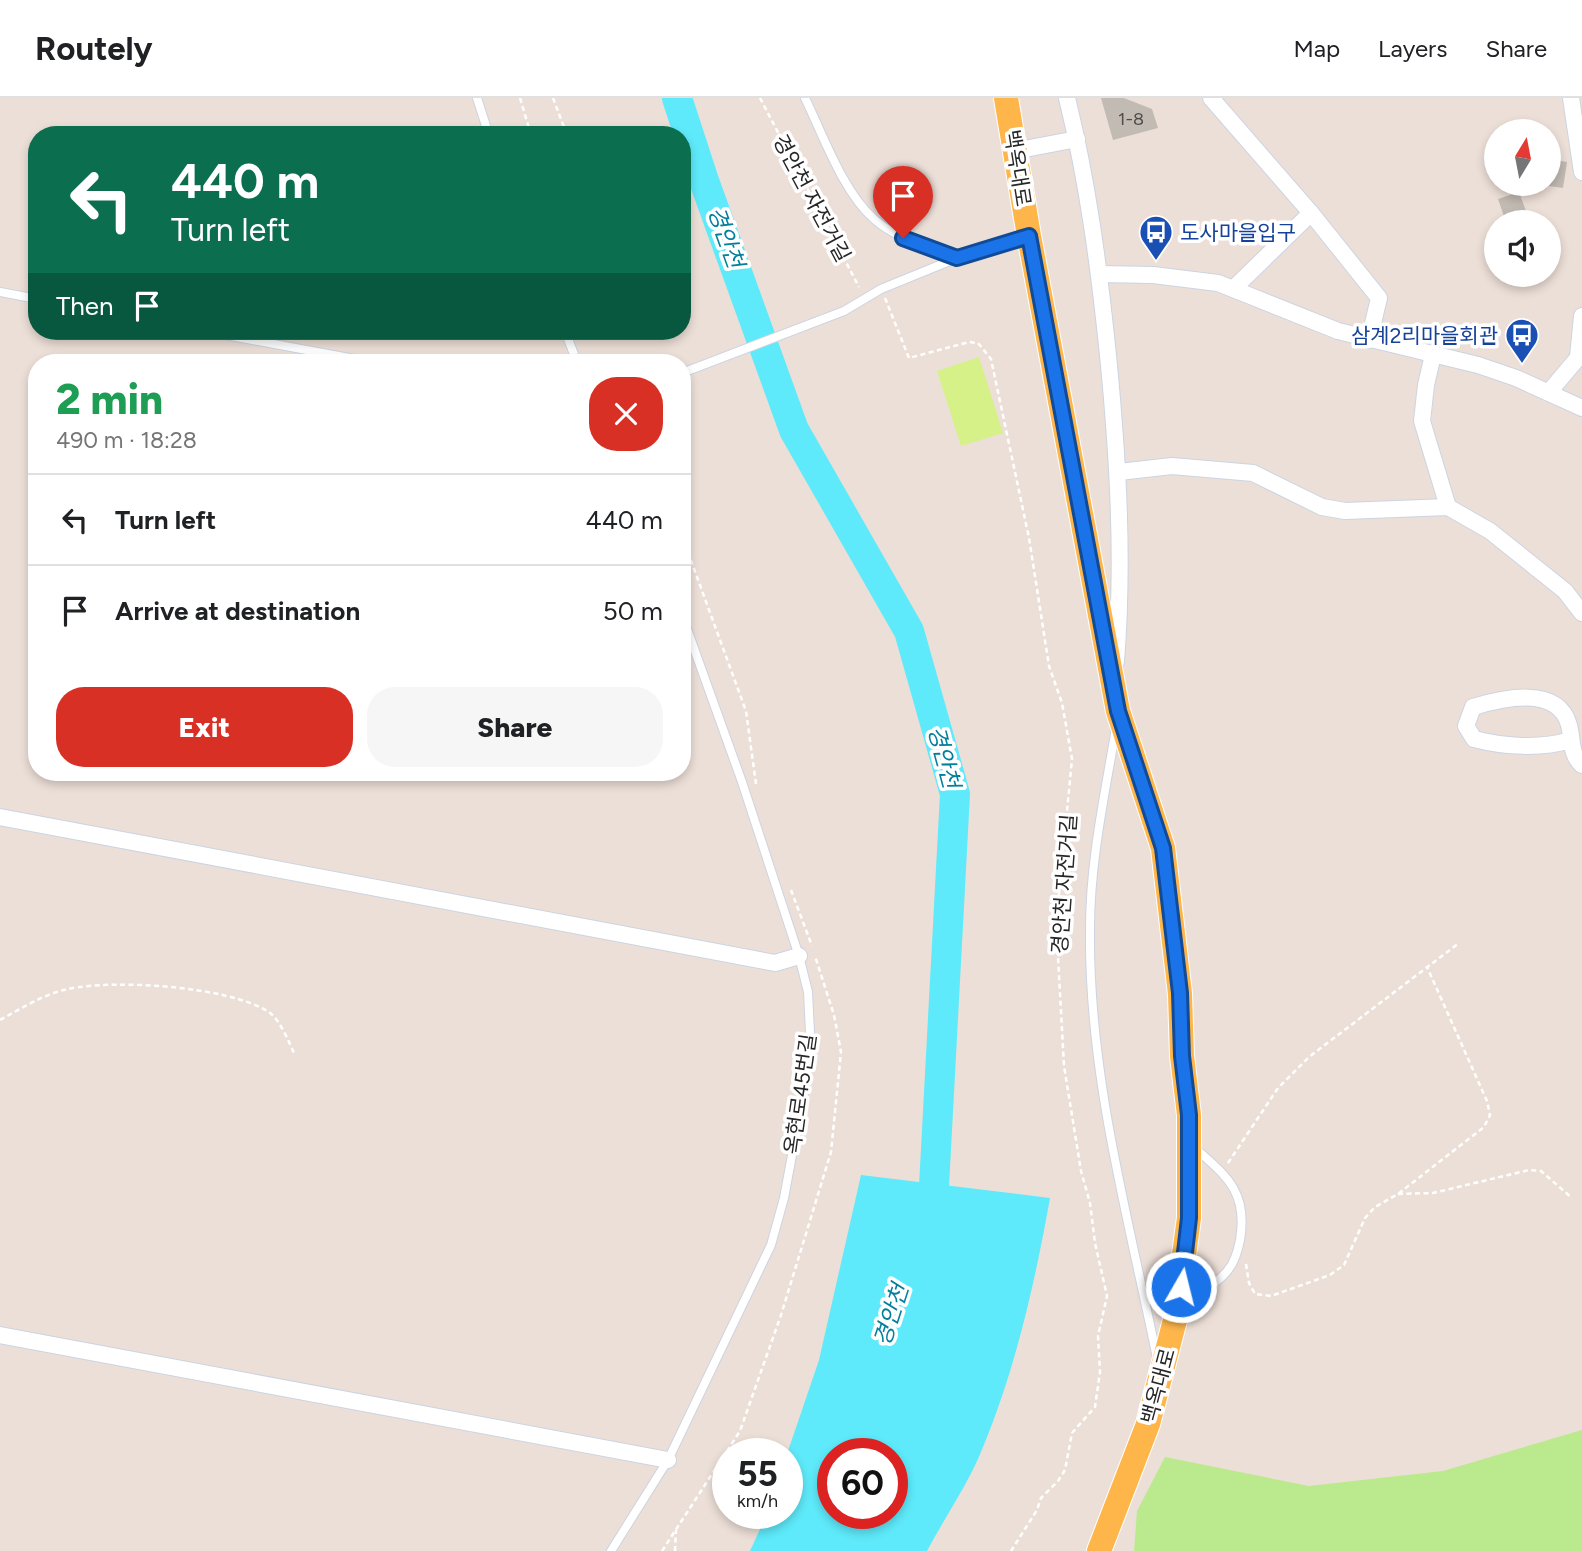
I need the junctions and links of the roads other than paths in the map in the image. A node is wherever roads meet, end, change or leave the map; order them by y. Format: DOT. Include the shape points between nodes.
graph roads {
  1 [pos="477,98"];
  2 [pos="805,98"];
  3 [pos="1006,98"];
  4 [pos="1067,98"];
  5 [pos="1211,98"];
  6 [pos="1571,98"];
  7 [pos="486,126"];
  8 [pos="1077,139"];
  9 [pos="1014,151"];
  10 [pos="1582,172"];
  11 [pos="1311,213"];
  12 [pos="1029,236"];
  13 [pos="957,258"];
  14 [pos="1100,274"];
  15 [pos="1233,289"];
  16 [pos="0,292"];
  17 [pos="28,297"];
  18 [pos="1582,316"];
  19 [pos="252,340"];
  20 [pos="1369,340"];
  21 [pos="328,354"];
  22 [pos="1433,355"];
  23 [pos="1580,355"];
  24 [pos="691,370"];
  25 [pos="1549,392"];
  26 [pos="1582,408"];
  27 [pos="1119,471"];
  28 [pos="1448,508"];
  29 [pos="1582,613"];
  30 [pos="691,640"];
  31 [pos="1116,700"];
  32 [pos="1571,740"];
  33 [pos="1582,765"];
  34 [pos="0,817"];
  35 [pos="799,956"];
  36 [pos="1190,1143"];
  37 [pos="1178,1304"];
  38 [pos="0,1335"];
  39 [pos="1161,1376"];
  40 [pos="668,1460"];
  41 [pos="611,1551"];
  42 [pos="1099,1551"];
  1 -- 7 [label="lane"];
  2 -- 13 [label="lane" via="838,168 874,219 903,238"];
  3 -- 9 [label="main road, 백옥대로"];
  4 -- 8 [label="street"];
  5 -- 11 [label="street"];
  6 -- 10 [label="street"];
  8 -- 9 [label="street"];
  8 -- 14 [label="street"];
  9 -- 12 [label="main road, 백옥대로"];
  11 -- 15 [label="street"];
  11 -- 20 [label="street" via="1379,298"];
  12 -- 13 [label="lane"];
  12 -- 31 [label="main road, 백옥대로"];
  13 -- 24 [label="lane" via="881,289 844,311"];
  14 -- 15 [label="street" via="1190,278"];
  14 -- 27 [label="street"];
  15 -- 20 [label="street" via="1308,321"];
  16 -- 17 [label="lane"];
  18 -- 23 [label="street"];
  19 -- 21 [label="lane"];
  20 -- 22 [label="street"];
  22 -- 25 [label="street" via="1491,369"];
  22 -- 28 [label="street" via="1422,421"];
  23 -- 25 [label="street"];
  25 -- 26 [label="street"];
  27 -- 28 [label="street" via="1172,466 1253,473 1322,507 1345,511"];
  27 -- 31 [label="street" via="1121,599"];
  28 -- 29 [label="street" via="1490,531 1565,591"];
  30 -- 35 [label="lane, 옥현로45번길"];
  31 -- 36 [label="main road, 백옥대로" via="1163,848 1180,993"];
  31 -- 39 [label="lane" via="1092,884 1093,988 1107,1115"];
  32 -- 32 [label="street" via="1555,745 1492,743 1475,739 1466,726 1473,707 1499,699 1543,699 1557,705 1569,723"];
  32 -- 33 [label="street" via="1574,758"];
  34 -- 35 [label="street" via="775,963"];
  35 -- 40 [label="lane, 옥현로45번길" via="808,992 810,1033 784,1198 771,1245 748,1298"];
  36 -- 37 [label="main road, 백옥대로" via="1189,1218"];
  36 -- 37 [label="lane" via="1222,1171 1237,1193 1244,1217 1238,1251 1228,1270"];
  37 -- 39 [label="main road, 백옥대로"];
  38 -- 40 [label="street"];
  39 -- 42 [label="main road, 백옥대로" via="1148,1424"];
  40 -- 41 [label="lane, 옥현로45번길"];
}
